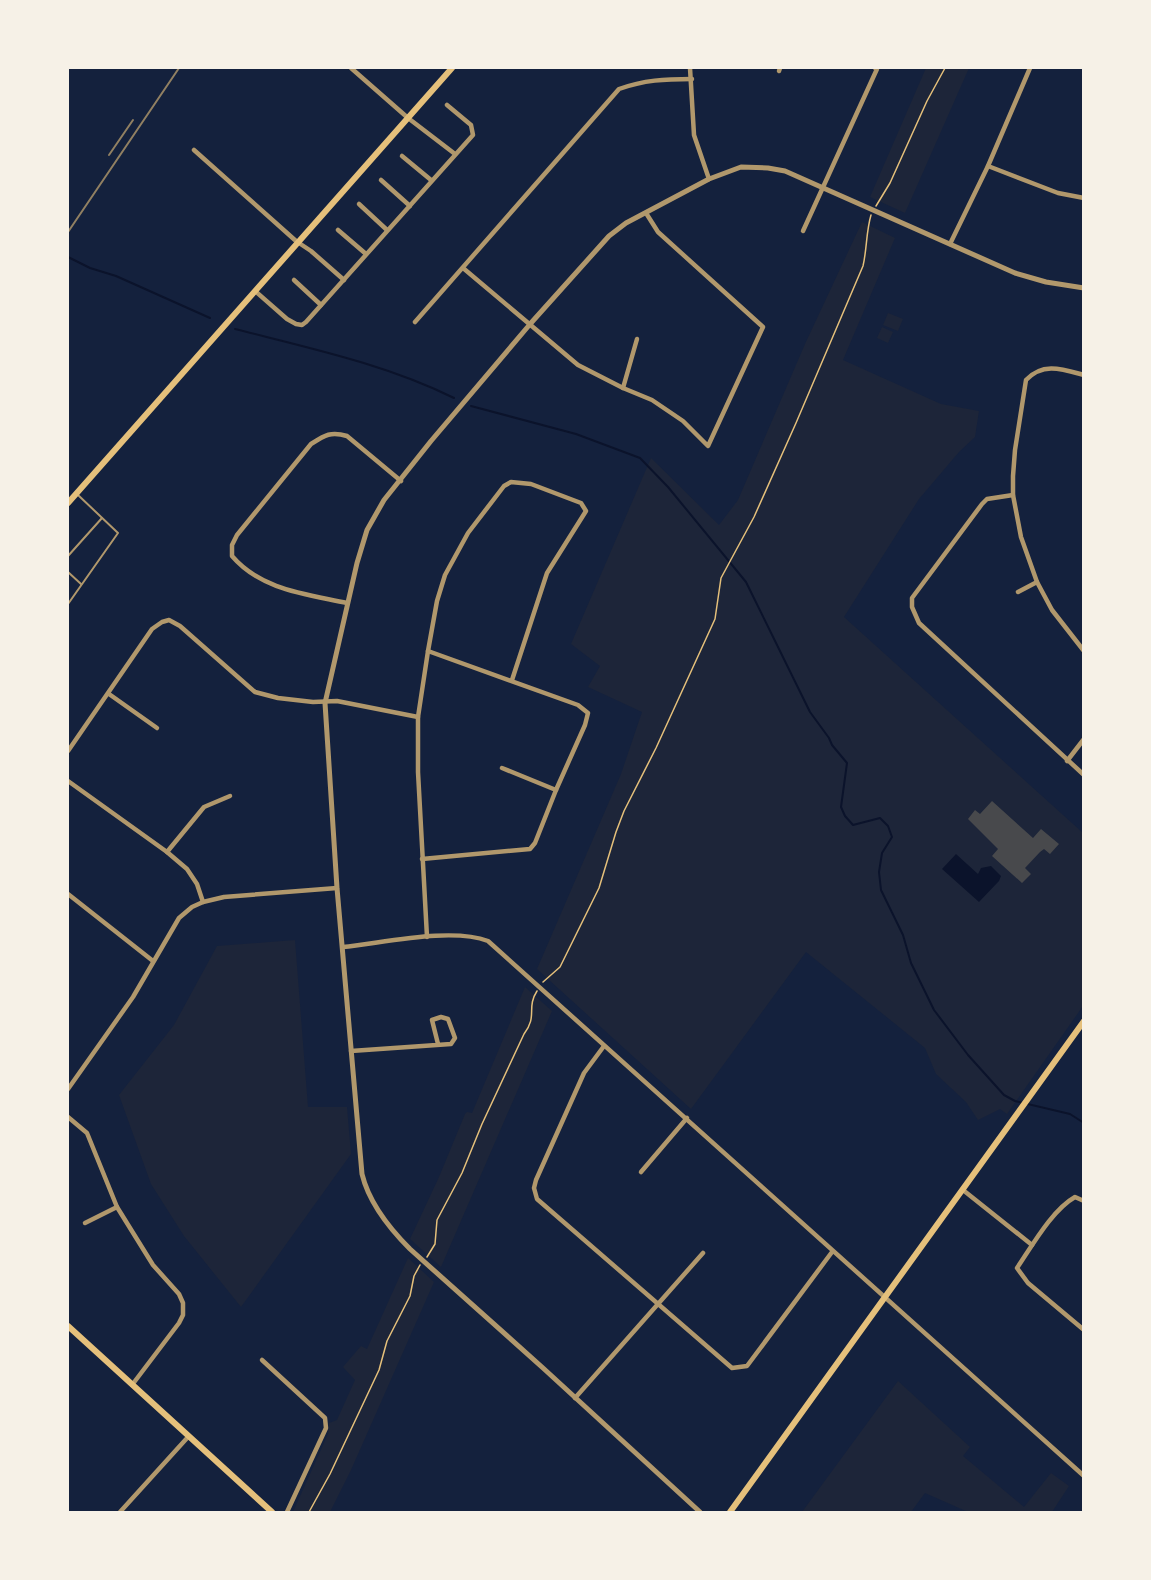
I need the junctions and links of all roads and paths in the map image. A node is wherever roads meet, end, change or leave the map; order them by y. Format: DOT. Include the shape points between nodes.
graph roads {
  1 [pos="351,68"];
  2 [pos="452,68"];
  3 [pos="690,68"];
  4 [pos="875,68"];
  5 [pos="945,68"];
  6 [pos="1030,68"];
  7 [pos="692,79"];
  8 [pos="447,105"];
  9 [pos="408,118"];
  10 [pos="194,150"];
  11 [pos="455,154"];
  12 [pos="402,156"];
  13 [pos="988,166"];
  14 [pos="709,179"];
  15 [pos="381,180"];
  16 [pos="431,180"];
  17 [pos="822,187"];
  18 [pos="1083,198"];
  19 [pos="359,204"];
  20 [pos="410,206"];
  21 [pos="872,210"];
  22 [pos="646,213"];
  23 [pos="338,230"];
  24 [pos="387,230"];
  25 [pos="803,231"];
  26 [pos="296,242"];
  27 [pos="950,244"];
  28 [pos="366,254"];
  29 [pos="463,268"];
  30 [pos="294,280"];
  31 [pos="344,280"];
  32 [pos="1083,288"];
  33 [pos="255,291"];
  34 [pos="321,305"];
  35 [pos="415,322"];
  36 [pos="531,323"];
  37 [pos="637,339"];
  38 [pos="1083,375"];
  39 [pos="623,388"];
  40 [pos="401,481"];
  41 [pos="76,493"];
  42 [pos="1013,495"];
  43 [pos="68,503"];
  44 [pos="103,518"];
  45 [pos="68,556"];
  46 [pos="68,572"];
  47 [pos="1037,582"];
  48 [pos="81,584"];
  49 [pos="1018,592"];
  50 [pos="347,603"];
  51 [pos="68,604"];
  52 [pos="428,651"];
  53 [pos="1083,651"];
  54 [pos="512,680"];
  55 [pos="109,694"];
  56 [pos="325,703"];
  57 [pos="418,717"];
  58 [pos="158,728"];
  59 [pos="1083,739"];
  60 [pos="68,751"];
  61 [pos="1067,761"];
  62 [pos="502,768"];
  63 [pos="1083,775"];
  64 [pos="68,781"];
  65 [pos="556,790"];
  66 [pos="230,796"];
  67 [pos="167,852"];
  68 [pos="422,859"];
  69 [pos="337,888"];
  70 [pos="68,894"];
  71 [pos="203,902"];
  72 [pos="427,937"];
  73 [pos="343,947"];
  74 [pos="153,961"];
  75 [pos="540,987"];
  76 [pos="1083,1022"];
  77 [pos="438,1044"];
  78 [pos="604,1046"];
  79 [pos="351,1051"];
  80 [pos="68,1089"];
  81 [pos="68,1117"];
  82 [pos="687,1118"];
  83 [pos="641,1172"];
  84 [pos="963,1190"];
  85 [pos="1083,1201"];
  86 [pos="117,1207"];
  87 [pos="85,1223"];
  88 [pos="1032,1245"];
  89 [pos="832,1252"];
  90 [pos="703,1253"];
  91 [pos="423,1262"];
  92 [pos="885,1298"];
  93 [pos="659,1304"];
  94 [pos="68,1326"];
  95 [pos="1083,1330"];
  96 [pos="262,1360"];
  97 [pos="132,1386"];
  98 [pos="575,1398"];
  99 [pos="188,1437"];
  100 [pos="1083,1476"];
  101 [pos="120,1512"];
  102 [pos="272,1512"];
  103 [pos="287,1512"];
  104 [pos="309,1512"];
  105 [pos="700,1512"];
  106 [pos="730,1512"];
  1 -- 9 [label="street"];
  2 -- 9 [label="main road"];
  3 -- 7 [label="street"];
  4 -- 17 [label="street"];
  5 -- 21 [label="path" via="890,183"];
  6 -- 13 [label="street"];
  7 -- 14 [label="street" via="693,135"];
  7 -- 29 [label="street" via="659,79 619,89"];
  8 -- 11 [label="street" via="473,130"];
  9 -- 11 [label="street"];
  9 -- 26 [label="main road"];
  10 -- 26 [label="street"];
  11 -- 16 [label="street"];
  12 -- 16 [label="street"];
  13 -- 18 [label="street" via="1058,193"];
  13 -- 27 [label="street"];
  14 -- 17 [label="street" via="741,167 768,168"];
  14 -- 22 [label="street"];
  15 -- 20 [label="street"];
  16 -- 20 [label="street"];
  17 -- 21 [label="street"];
  17 -- 25 [label="street"];
  19 -- 24 [label="street"];
  20 -- 24 [label="street"];
  21 -- 27 [label="street"];
  21 -- 75 [label="path" via="863,266 754,517 726,567 715,619 624,811 599,888 560,967"];
  22 -- 36 [label="street" via="609,236"];
  22 -- 39 [label="street" via="658,232 763,327 708,446 683,421 652,400"];
  23 -- 28 [label="street"];
  24 -- 28 [label="street"];
  26 -- 31 [label="street"];
  26 -- 33 [label="main road"];
  27 -- 32 [label="street" via="1016,273"];
  28 -- 31 [label="street"];
  29 -- 35 [label="street"];
  29 -- 36 [label="street"];
  30 -- 34 [label="street"];
  31 -- 34 [label="street"];
  33 -- 34 [label="street" via="296,324 302,325"];
  33 -- 41 [label="main road"];
  36 -- 39 [label="street" via="578,365"];
  36 -- 40 [label="street"];
  37 -- 39 [label="street"];
  38 -- 42 [label="street" via="1050,368 1034,372 1026,380 1015,450"];
  40 -- 50 [label="street" via="384,500 367,530"];
  40 -- 50 [label="street" via="347,436 336,432 324,436 311,444 232,545 232,556 240,565 268,583"];
  41 -- 43 [label="main road"];
  41 -- 44 [label="lane"];
  42 -- 47 [label="street" via="1021,537"];
  42 -- 61 [label="street" via="987,499 982,504 912,598 912,607 919,623"];
  44 -- 45 [label="lane"];
  44 -- 48 [label="lane" via="118,532"];
  46 -- 48 [label="lane"];
  47 -- 49 [label="street"];
  47 -- 53 [label="street" via="1052,610"];
  48 -- 51 [label="lane"];
  50 -- 56 [label="street"];
  52 -- 54 [label="street"];
  52 -- 54 [label="street" via="444,575 468,533 504,486 511,482 531,484 581,503 586,511 547,573"];
  52 -- 57 [label="street"];
  54 -- 65 [label="street" via="578,705 588,713"];
  55 -- 56 [label="street" via="152,629 169,620 255,692"];
  55 -- 58 [label="street"];
  55 -- 60 [label="street"];
  56 -- 57 [label="street" via="337,701"];
  56 -- 69 [label="street"];
  57 -- 68 [label="street"];
  59 -- 61 [label="street"];
  61 -- 63 [label="street"];
  62 -- 65 [label="street"];
  64 -- 67 [label="street"];
  65 -- 68 [label="street" via="530,849"];
  66 -- 67 [label="street" via="204,807"];
  67 -- 71 [label="street" via="187,869"];
  68 -- 72 [label="street"];
  69 -- 71 [label="street"];
  69 -- 73 [label="street"];
  70 -- 74 [label="street"];
  71 -- 74 [label="street" via="179,918"];
  72 -- 73 [label="street"];
  72 -- 75 [label="street" via="472,935 488,940"];
  73 -- 79 [label="street"];
  74 -- 80 [label="street" via="133,997"];
  75 -- 78 [label="street"];
  75 -- 91 [label="path" via="532,999 532,1024 439,1215 435,1244"];
  76 -- 84 [label="main road"];
  77 -- 77 [label="street" via="451,1044 455,1038 448,1019 441,1017 432,1020"];
  77 -- 79 [label="street"];
  78 -- 82 [label="street"];
  78 -- 93 [label="street" via="584,1073 534,1188 537,1199"];
  79 -- 91 [label="street" via="366,1191 396,1235"];
  81 -- 86 [label="street" via="87,1132"];
  82 -- 83 [label="street"];
  82 -- 89 [label="street"];
  84 -- 88 [label="street"];
  84 -- 92 [label="main road"];
  85 -- 88 [label="street" via="1075,1197 1065,1203"];
  86 -- 87 [label="street"];
  86 -- 97 [label="street" via="153,1265 183,1303 179,1323"];
  88 -- 95 [label="street" via="1017,1268 1028,1283"];
  89 -- 92 [label="street"];
  89 -- 93 [label="street" via="742,1368 725,1363"];
  90 -- 93 [label="street"];
  91 -- 98 [label="street"];
  91 -- 104 [label="path" via="387,1341 379,1370"];
  92 -- 100 [label="street"];
  92 -- 106 [label="main road"];
  93 -- 98 [label="street"];
  94 -- 97 [label="main road"];
  96 -- 103 [label="street" via="325,1418 326,1428"];
  97 -- 99 [label="main road"];
  98 -- 105 [label="street"];
  99 -- 101 [label="street"];
  99 -- 102 [label="main road"];
}
